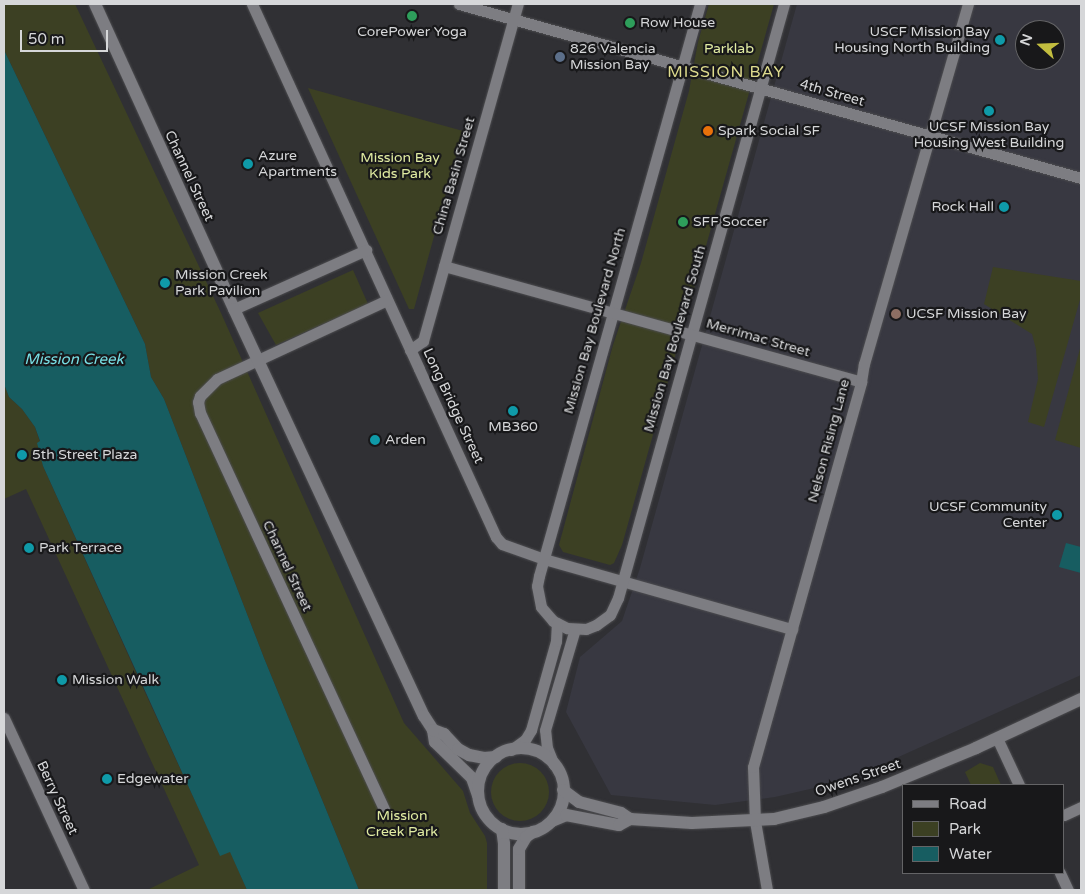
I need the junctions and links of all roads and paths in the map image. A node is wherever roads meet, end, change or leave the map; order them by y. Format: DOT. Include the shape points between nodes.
graph roads {
  1 [pos="95,4"];
  2 [pos="252,4"];
  3 [pos="459,4"];
  4 [pos="518,4"];
  5 [pos="700,4"];
  6 [pos="784,4"];
  7 [pos="968,4"];
  8 [pos="514,19"];
  9 [pos="682,66"];
  10 [pos="761,88"];
  11 [pos="930,136"];
  12 [pos="1081,178"];
  13 [pos="366,250"];
  14 [pos="444,266"];
  15 [pos="387,300"];
  16 [pos="234,309"];
  17 [pos="613,313"];
  18 [pos="691,335"];
  19 [pos="410,350"];
  20 [pos="258,360"];
  21 [pos="861,382"];
  22 [pos="544,559"];
  23 [pos="622,582"];
  24 [pos="557,624"];
  25 [pos="575,629"];
  26 [pos="792,629"];
  27 [pos="1081,699"];
  28 [pos="4,718"];
  29 [pos="433,730"];
  30 [pos="997,738"];
  31 [pos="511,750"];
  32 [pos="496,757"];
  33 [pos="554,764"];
  34 [pos="1019,784"];
  35 [pos="564,790"];
  36 [pos="478,795"];
  37 [pos="1081,807"];
  38 [pos="384,809"];
  39 [pos="1065,815"];
  40 [pos="630,819"];
  41 [pos="755,821"];
  42 [pos="551,822"];
  43 [pos="502,829"];
  44 [pos="533,832"];
  45 [pos="1060,874"];
  46 [pos="84,890"];
  47 [pos="504,890"];
  48 [pos="519,890"];
  49 [pos="767,890"];
  50 [pos="1068,890"];
  1 -- 16 [label="street, Channel Street"];
  2 -- 13 [label="street, Long Bridge Street"];
  3 -- 8 [label="street, 4th Street"];
  4 -- 8 [label="street, China Basin Street"];
  5 -- 9 [label="street, Mission Bay Boulevard North"];
  6 -- 10 [label="street, Mission Bay Boulevard South"];
  7 -- 11 [label="street, Nelson Rising Lane"];
  8 -- 9 [label="street, 4th Street"];
  8 -- 14 [label="street, China Basin Street"];
  9 -- 10 [label="street, 4th Street"];
  9 -- 17 [label="street, Mission Bay Boulevard North"];
  10 -- 11 [label="street, 4th Street"];
  10 -- 18 [label="street, Mission Bay Boulevard South"];
  11 -- 12 [label="street, 4th Street"];
  11 -- 21 [label="street, Nelson Rising Lane"];
  13 -- 15 [label="street, Long Bridge Street"];
  13 -- 16 [label="street"];
  14 -- 17 [label="street, Merrimac Street"];
  14 -- 19 [label="street, China Basin Street" via="423,341"];
  15 -- 19 [label="street, Long Bridge Street"];
  15 -- 20 [label="street"];
  16 -- 20 [label="street, Channel Street"];
  17 -- 18 [label="street, Merrimac Street"];
  17 -- 22 [label="street, Mission Bay Boulevard North"];
  18 -- 21 [label="street, Merrimac Street"];
  18 -- 23 [label="street, Mission Bay Boulevard South"];
  19 -- 22 [label="street, Long Bridge Street" via="496,537 510,549"];
  20 -- 29 [label="street, Channel Street"];
  20 -- 38 [label="street, Channel Street" via="213,383 200,396 200,413"];
  21 -- 26 [label="street, Nelson Rising Lane"];
  22 -- 23 [label="street, Long Bridge Street"];
  22 -- 24 [label="street, Mission Bay Boulevard North" via="537,586 538,597 547,616"];
  23 -- 25 [label="street, Mission Bay Boulevard South" via="610,615 596,625"];
  23 -- 26 [label="street, Long Bridge Street"];
  24 -- 25 [label="street"];
  24 -- 31 [label="street" via="556,641 531,730"];
  25 -- 33 [label="street" via="545,730 547,748"];
  26 -- 41 [label="street, Nelson Rising Lane" via="753,768"];
  27 -- 30 [label="street, Owens Street"];
  28 -- 46 [label="street, Berry Street"];
  29 -- 32 [label="street, Channel Street" via="444,734 469,755"];
  29 -- 36 [label="street, Channel Street" via="435,742 472,778"];
  30 -- 34 [label="street"];
  30 -- 41 [label="street, Owens Street" via="862,795 824,807"];
  31 -- 32 [label="street"];
  31 -- 33 [label="street" via="532,750"];
  32 -- 36 [label="street" via="480,778"];
  33 -- 35 [label="street"];
  35 -- 40 [label="street, Owens Street" via="579,802 621,813"];
  35 -- 42 [label="street" via="560,807"];
  36 -- 43 [label="street" via="483,812"];
  37 -- 39 [label="street"];
  40 -- 41 [label="street, Owens Street" via="692,823"];
  40 -- 42 [label="street, Owens Street" via="619,826 566,815"];
  41 -- 49 [label="street, Nelson Rising Lane"];
  42 -- 44 [label="street"];
  43 -- 44 [label="street" via="517,834"];
  43 -- 47 [label="street"];
  44 -- 48 [label="street" via="519,849"];
  45 -- 50 [label="street"];
}
